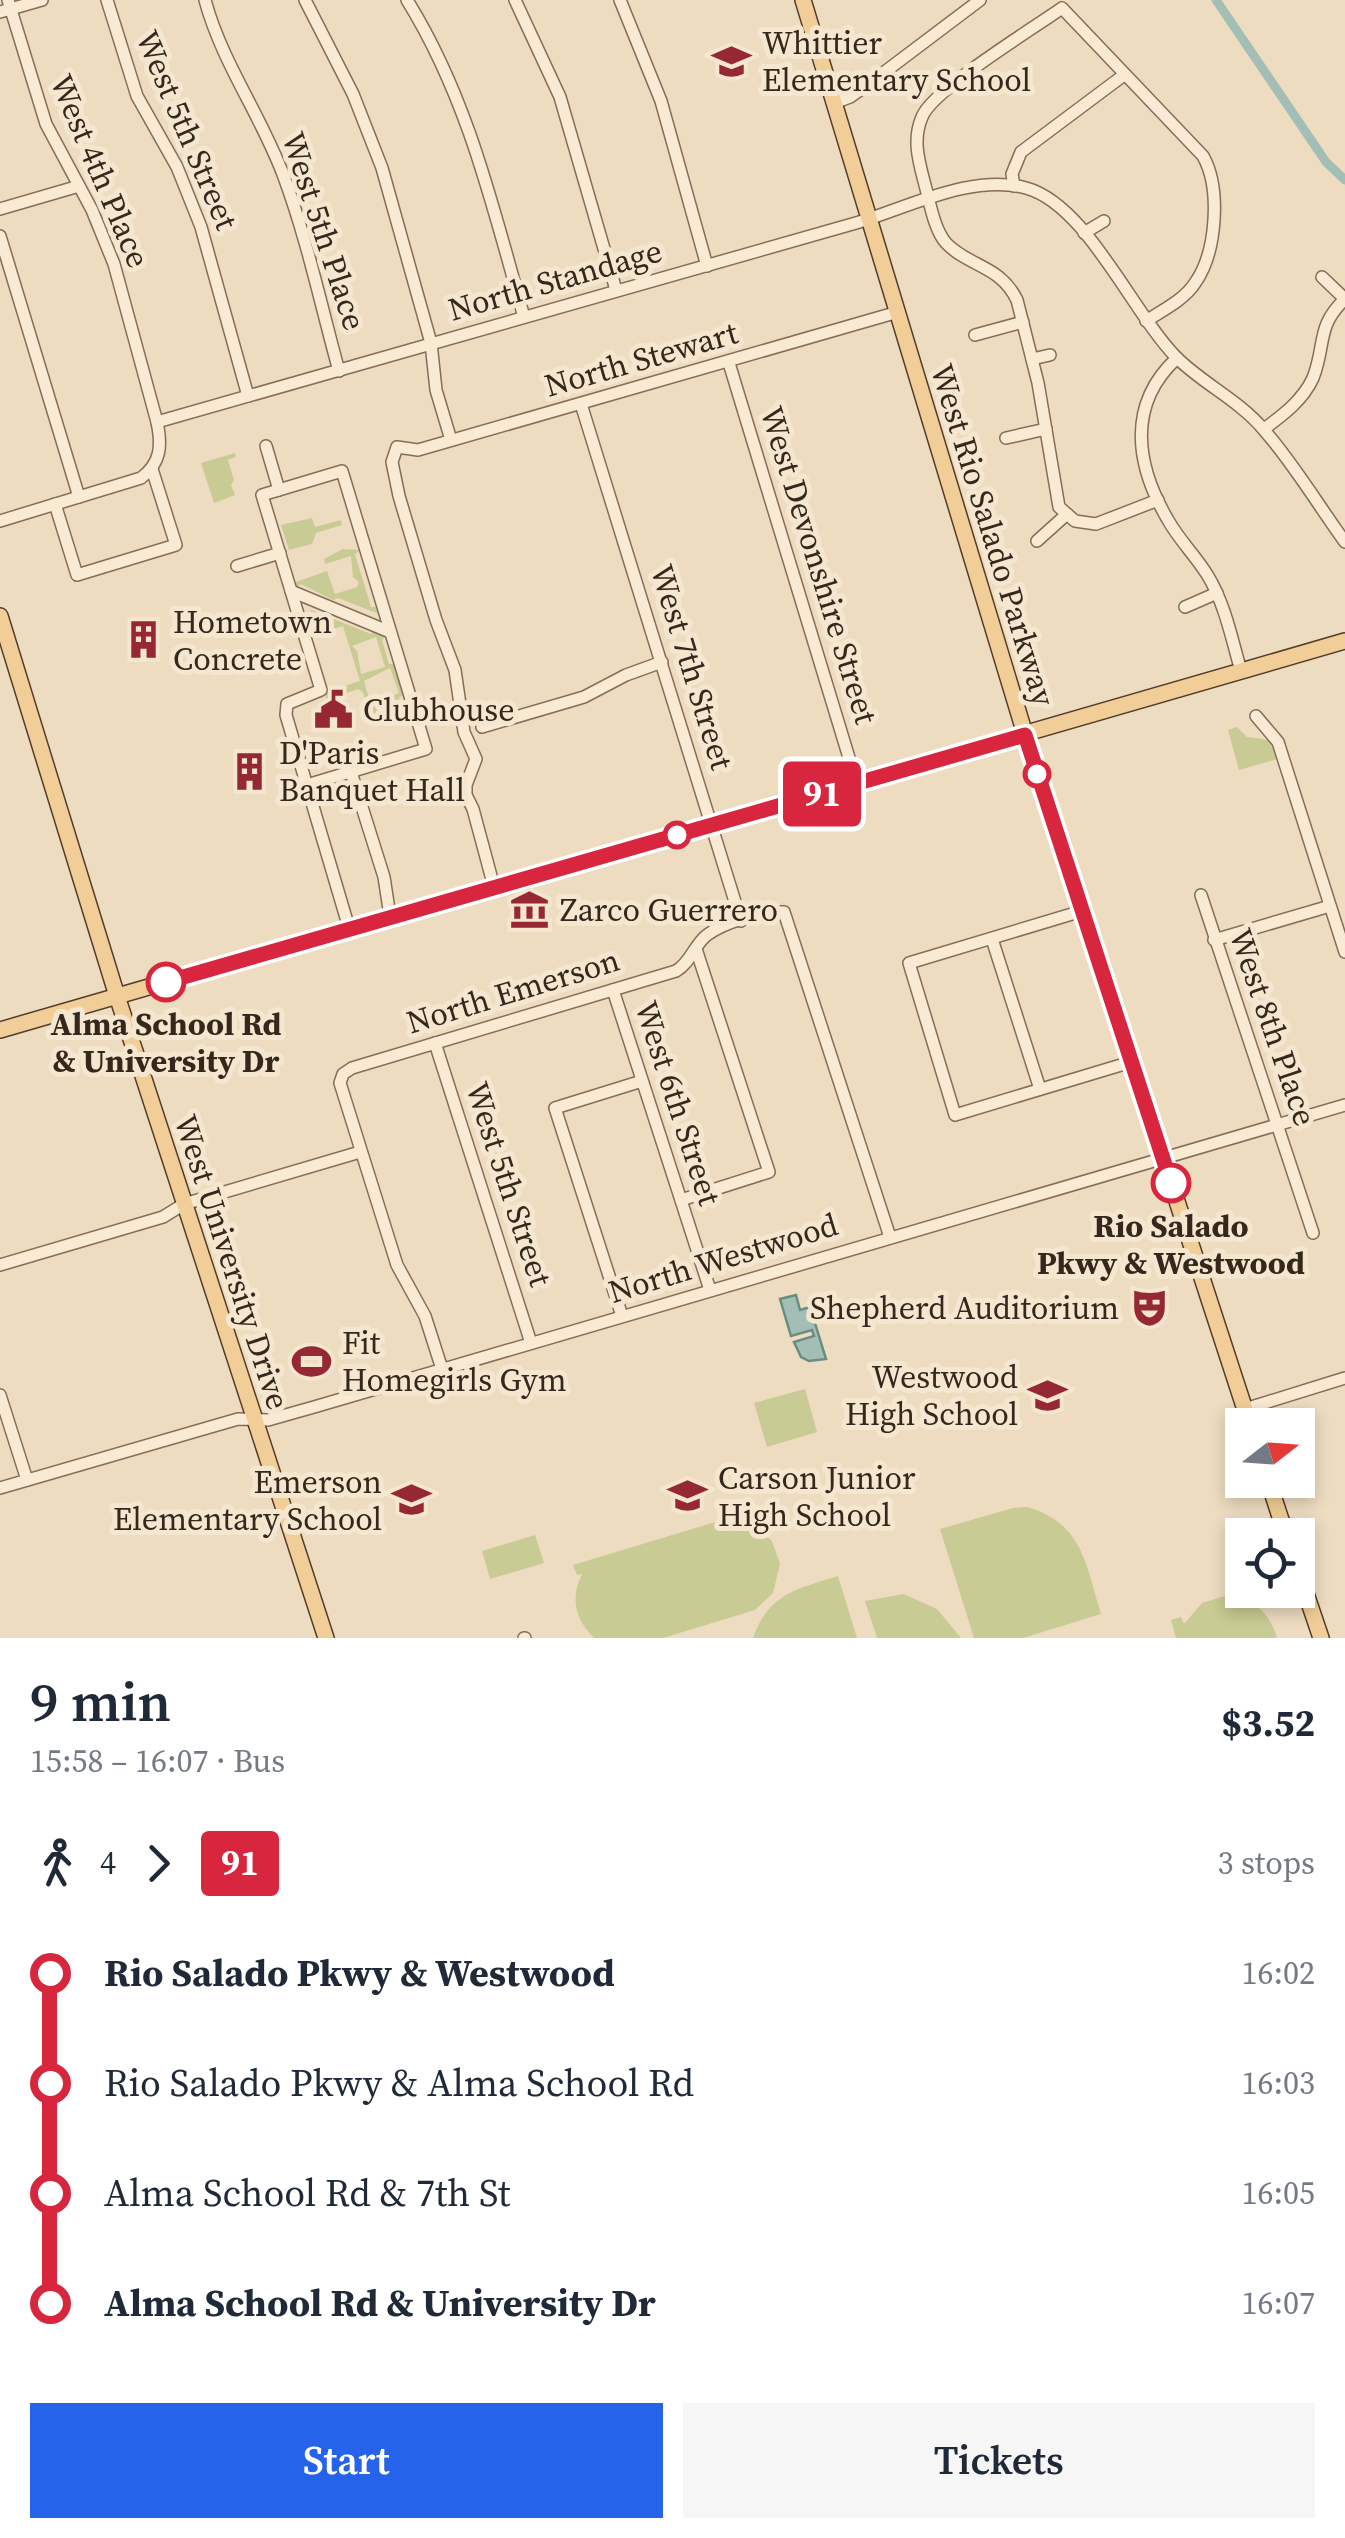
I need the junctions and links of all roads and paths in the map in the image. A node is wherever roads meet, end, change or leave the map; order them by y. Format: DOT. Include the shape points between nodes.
graph roads {
  1 [pos="42,0"];
  2 [pos="107,0"];
  3 [pos="205,0"];
  4 [pos="305,0"];
  5 [pos="408,0"];
  6 [pos="515,0"];
  7 [pos="620,0"];
  8 [pos="803,0"];
  9 [pos="980,0"];
  10 [pos="6,7"];
  11 [pos="1124,76"];
  12 [pos="834,103"];
  13 [pos="79,186"];
  14 [pos="1014,186"];
  15 [pos="929,199"];
  16 [pos="0,209"];
  17 [pos="868,220"];
  18 [pos="1104,221"];
  19 [pos="1084,233"];
  20 [pos="0,236"];
  21 [pos="707,266"];
  22 [pos="1322,277"];
  23 [pos="616,290"];
  24 [pos="1345,299"];
  25 [pos="898,312"];
  26 [pos="524,318"];
  27 [pos="1146,321"];
  28 [pos="1023,322"];
  29 [pos="975,335"];
  30 [pos="432,342"];
  31 [pos="1050,354"];
  32 [pos="1177,358"];
  33 [pos="1032,359"];
  34 [pos="729,363"];
  35 [pos="339,371"];
  36 [pos="248,396"];
  37 [pos="581,404"];
  38 [pos="157,422"];
  39 [pos="1046,430"];
  40 [pos="1264,430"];
  41 [pos="1006,438"];
  42 [pos="451,440"];
  43 [pos="266,446"];
  44 [pos="152,470"];
  45 [pos="279,490"];
  46 [pos="79,497"];
  47 [pos="1158,500"];
  48 [pos="55,504"];
  49 [pos="1067,514"];
  50 [pos="0,521"];
  51 [pos="1037,541"];
  52 [pos="1345,542"];
  53 [pos="280,553"];
  54 [pos="237,566"];
  55 [pos="291,590"];
  56 [pos="1217,593"];
  57 [pos="1185,607"];
  58 [pos="0,616"];
  59 [pos="390,632"];
  60 [pos="1345,640"];
  61 [pos="662,662"];
  62 [pos="1241,671"];
  63 [pos="1256,716"];
  64 [pos="482,727"];
  65 [pos="1025,735"];
  66 [pos="350,772"];
  67 [pos="857,784"];
  68 [pos="307,785"];
  69 [pos="712,826"];
  70 [pos="494,887"];
  71 [pos="1200,895"];
  72 [pos="1330,906"];
  73 [pos="1082,911"];
  74 [pos="390,916"];
  75 [pos="741,921"];
  76 [pos="349,928"];
  77 [pos="992,939"];
  78 [pos="1214,940"];
  79 [pos="696,949"];
  80 [pos="1345,952"];
  81 [pos="613,990"];
  82 [pos="116,996"];
  83 [pos="0,1030"];
  84 [pos="435,1042"];
  85 [pos="1131,1062"];
  86 [pos="642,1081"];
  87 [pos="1040,1089"];
  88 [pos="1345,1104"];
  89 [pos="1275,1123"];
  90 [pos="360,1152"];
  91 [pos="1162,1156"];
  92 [pos="680,1200"];
  93 [pos="184,1204"];
  94 [pos="1312,1232"];
  95 [pos="890,1237"];
  96 [pos="0,1265"];
  97 [pos="710,1290"];
  98 [pos="622,1316"];
  99 [pos="531,1343"];
  100 [pos="442,1369"];
  101 [pos="1345,1378"];
  102 [pos="0,1396"];
  103 [pos="1245,1408"];
  104 [pos="1270,1408"];
  105 [pos="254,1420"];
  106 [pos="28,1480"];
  107 [pos="0,1488"];
  108 [pos="1310,1608"];
  109 [pos="326,1638"];
  110 [pos="1320,1638"];
  1 -- 10 [label="street"];
  2 -- 36 [label="street, West 5th Street" via="136,96 201,226"];
  3 -- 35 [label="street, West 5th Place" via="217,42 284,178"];
  4 -- 30 [label="street" via="369,131"];
  5 -- 26 [label="street" via="468,122"];
  6 -- 23 [label="street" via="560,97"];
  7 -- 21 [label="street" via="662,100"];
  8 -- 12 [label="main road, West Rio Salado Parkway"];
  9 -- 12 [label="street"];
  10 -- 13 [label="street, West 4th Place" via="46,124"];
  11 -- 14 [label="street" via="1020,152"];
  11 -- 15 [label="street" via="1062,8 928,105 916,147"];
  11 -- 27 [label="street" via="1203,156 1214,185 1202,271 1184,295"];
  12 -- 17 [label="main road, West Rio Salado Parkway"];
  13 -- 16 [label="street"];
  13 -- 38 [label="street, West 4th Place" via="114,264"];
  14 -- 15 [label="street, North Standage"];
  14 -- 19 [label="street" via="1048,196"];
  15 -- 17 [label="street, North Standage"];
  15 -- 28 [label="street" via="949,246 1004,280"];
  17 -- 21 [label="street, North Standage"];
  17 -- 25 [label="main road, West Rio Salado Parkway"];
  18 -- 19 [label="street"];
  19 -- 27 [label="street"];
  20 -- 46 [label="street"];
  21 -- 23 [label="street, North Standage"];
  22 -- 24 [label="street"];
  23 -- 26 [label="street, North Standage"];
  24 -- 40 [label="street" via="1325,322 1311,382"];
  25 -- 34 [label="street, North Stewart"];
  25 -- 65 [label="main road, West Rio Salado Parkway"];
  26 -- 30 [label="street, North Standage"];
  27 -- 32 [label="street"];
  28 -- 29 [label="street"];
  28 -- 33 [label="street"];
  30 -- 35 [label="street, North Standage"];
  30 -- 42 [label="street" via="436,390"];
  31 -- 33 [label="street"];
  32 -- 40 [label="street"];
  32 -- 47 [label="street" via="1152,384 1140,424"];
  33 -- 39 [label="street"];
  34 -- 37 [label="street, North Stewart"];
  34 -- 67 [label="street, West Devonshire Street"];
  35 -- 36 [label="street, North Standage"];
  36 -- 38 [label="street, North Standage"];
  37 -- 42 [label="street, North Stewart"];
  37 -- 61 [label="street, West 7th Street"];
  38 -- 44 [label="street" via="160,452"];
  39 -- 41 [label="street"];
  39 -- 49 [label="street" via="1055,493"];
  40 -- 52 [label="street"];
  42 -- 70 [label="street, North Stewart" via="418,450 397,447 392,462 455,670 464,732 476,758 466,795"];
  43 -- 45 [label="street"];
  44 -- 46 [label="street"];
  44 -- 48 [label="street" via="176,546 78,575"];
  45 -- 53 [label="street" via="262,495"];
  45 -- 59 [label="street" via="342,471"];
  46 -- 48 [label="street"];
  47 -- 49 [label="street" via="1096,524"];
  47 -- 56 [label="street"];
  48 -- 50 [label="street"];
  49 -- 51 [label="street"];
  53 -- 54 [label="street"];
  53 -- 55 [label="street"];
  55 -- 59 [label="street"];
  55 -- 68 [label="street" via="322,690 287,704"];
  56 -- 57 [label="street"];
  56 -- 62 [label="street"];
  58 -- 82 [label="main road, West University Drive"];
  59 -- 66 [label="street" via="426,749"];
  60 -- 62 [label="main road"];
  61 -- 64 [label="street" via="602,690"];
  61 -- 69 [label="street, West 7th Street"];
  62 -- 65 [label="main road"];
  63 -- 72 [label="street" via="1278,742"];
  65 -- 67 [label="main road"];
  65 -- 73 [label="main road, West Rio Salado Parkway"];
  66 -- 68 [label="street"];
  66 -- 74 [label="street"];
  67 -- 69 [label="main road"];
  68 -- 76 [label="street"];
  69 -- 70 [label="main road"];
  69 -- 75 [label="street, West 7th Street"];
  70 -- 74 [label="main road"];
  71 -- 78 [label="street, West 8th Place"];
  72 -- 78 [label="street"];
  72 -- 80 [label="street"];
  73 -- 77 [label="street"];
  73 -- 85 [label="main road, West Rio Salado Parkway"];
  74 -- 76 [label="main road"];
  75 -- 79 [label="street, North Emerson" via="708,934"];
  75 -- 95 [label="street" via="784,912"];
  76 -- 82 [label="main road"];
  77 -- 87 [label="street"];
  77 -- 87 [label="street" via="909,963 956,1115"];
  78 -- 89 [label="street, West 8th Place"];
  79 -- 81 [label="street, North Emerson" via="676,971"];
  79 -- 92 [label="street" via="770,1172"];
  81 -- 84 [label="street, North Emerson"];
  81 -- 86 [label="street, West 6th Street"];
  82 -- 83 [label="main road"];
  82 -- 93 [label="main road, West University Drive"];
  84 -- 90 [label="street, North Emerson" via="343,1074"];
  84 -- 99 [label="street, West 5th Street"];
  85 -- 87 [label="street"];
  85 -- 91 [label="main road, West Rio Salado Parkway"];
  86 -- 92 [label="street, West 6th Street"];
  86 -- 98 [label="street" via="555,1108"];
  88 -- 89 [label="street, North Westwood"];
  89 -- 91 [label="street, North Westwood"];
  89 -- 94 [label="street, West 8th Place"];
  90 -- 93 [label="street"];
  90 -- 100 [label="street" via="397,1266"];
  91 -- 95 [label="street, North Westwood"];
  91 -- 103 [label="main road, West Rio Salado Parkway"];
  92 -- 97 [label="street, West 6th Street"];
  93 -- 96 [label="street" via="163,1217"];
  93 -- 105 [label="main road, West University Drive"];
  95 -- 97 [label="street, North Westwood"];
  97 -- 98 [label="street, North Westwood"];
  98 -- 99 [label="street, North Westwood"];
  99 -- 100 [label="street, North Westwood"];
  100 -- 105 [label="street, North Westwood"];
  101 -- 104 [label="street"];
  102 -- 106 [label="street"];
  105 -- 106 [label="street, North Westwood"];
  105 -- 109 [label="main road, West University Drive"];
  106 -- 107 [label="street, North Westwood"];
  108 -- 110 [label="main road"];
}
